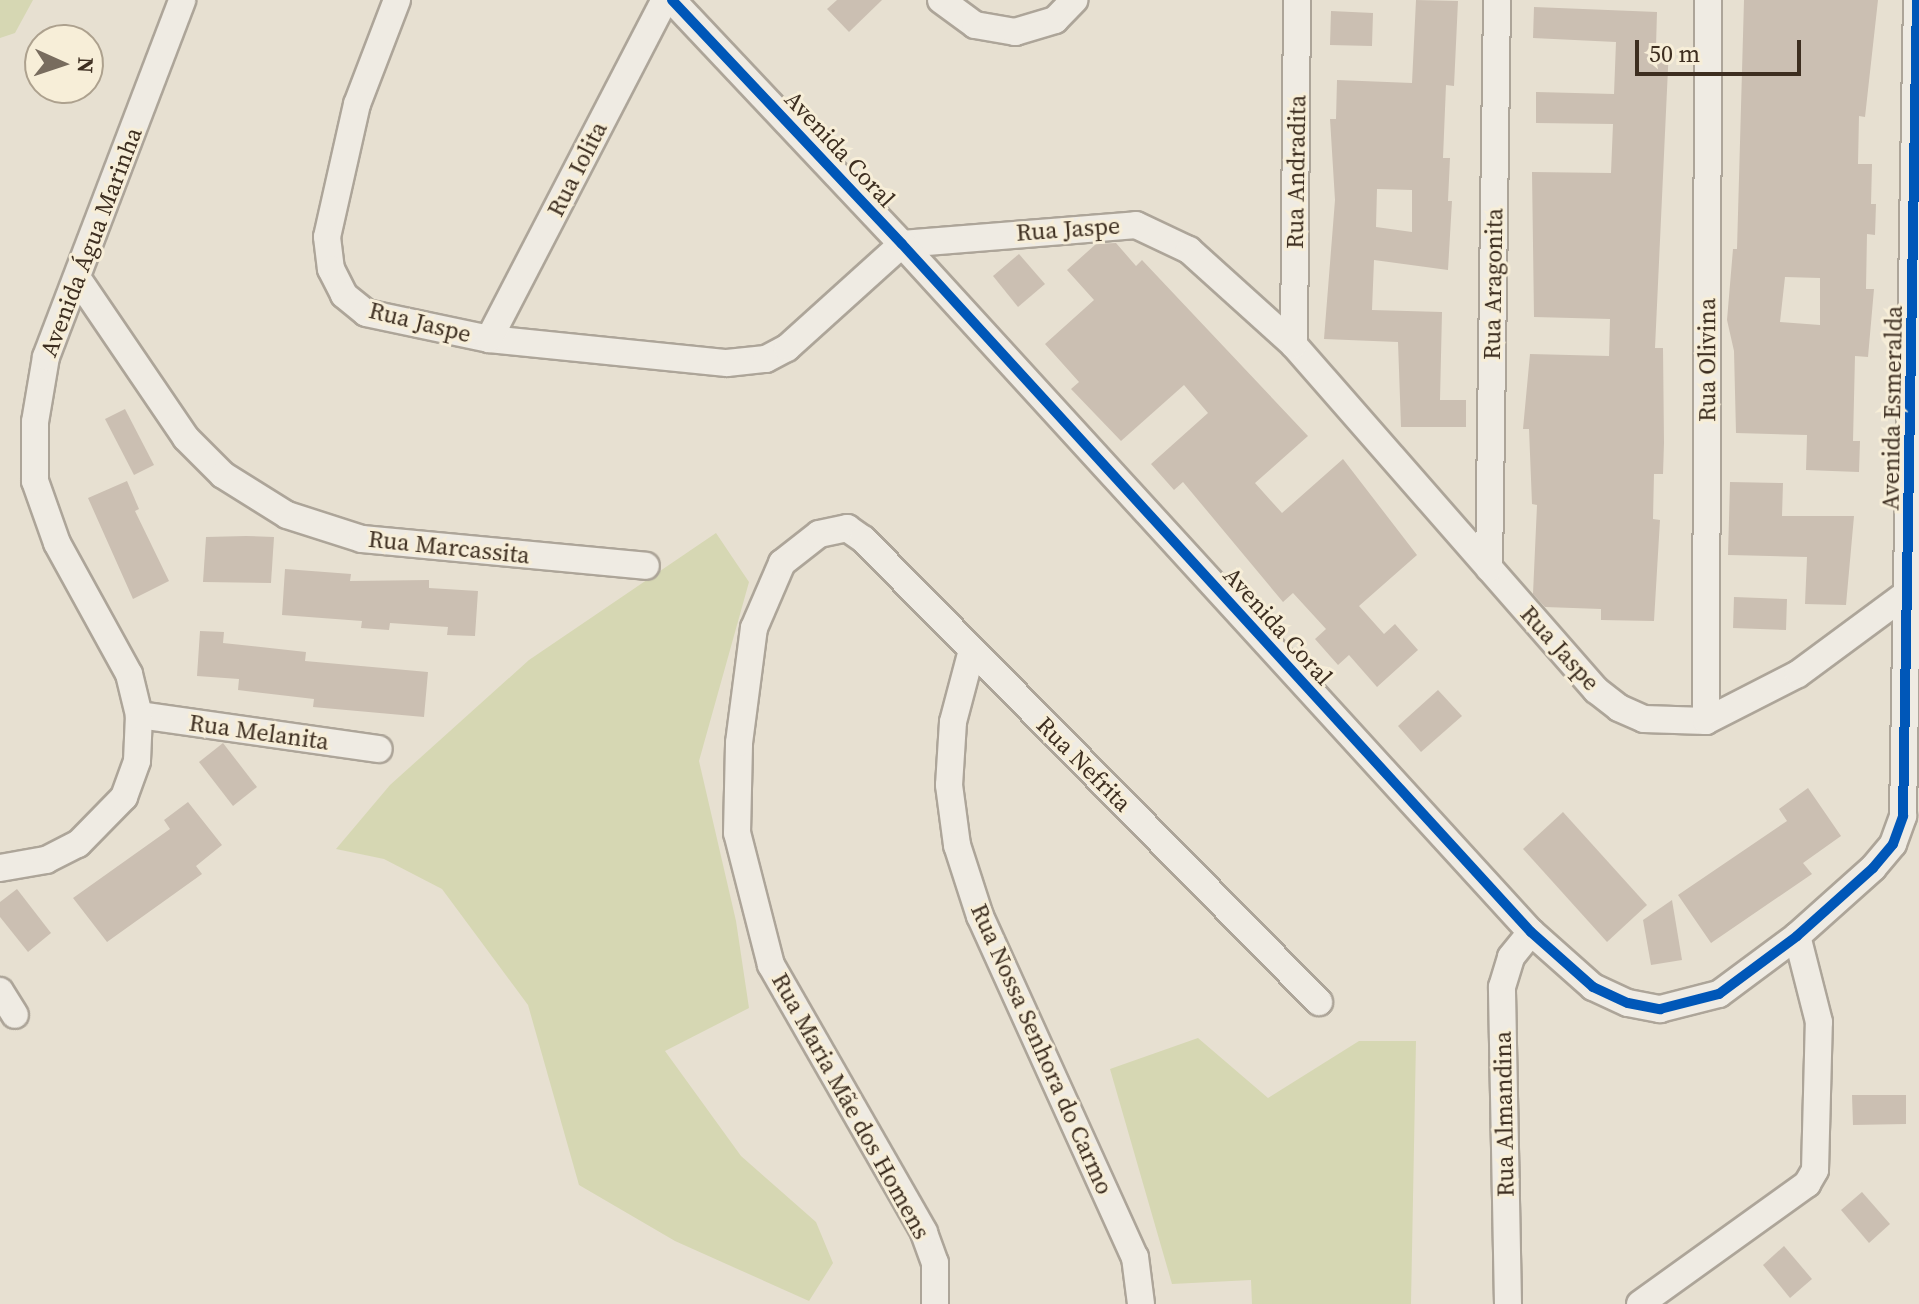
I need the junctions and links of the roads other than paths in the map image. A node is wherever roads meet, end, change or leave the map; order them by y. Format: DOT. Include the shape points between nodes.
graph roads {
  1 [pos="182,0"];
  2 [pos="397,0"];
  3 [pos="665,0"];
  4 [pos="672,0"];
  5 [pos="941,0"];
  6 [pos="1074,0"];
  7 [pos="1297,0"];
  8 [pos="1497,0"];
  9 [pos="1708,0"];
  10 [pos="1917,0"];
  11 [pos="902,244"];
  12 [pos="78,279"];
  13 [pos="489,339"];
  14 [pos="1294,345"];
  15 [pos="847,528"];
  16 [pos="646,566"];
  17 [pos="1489,568"];
  18 [pos="1909,592"];
  19 [pos="972,650"];
  20 [pos="139,715"];
  21 [pos="1706,721"];
  22 [pos="379,749"];
  23 [pos="1903,816"];
  24 [pos="0,868"];
  25 [pos="1531,932"];
  26 [pos="1797,936"];
  27 [pos="0,991"];
  28 [pos="1319,1002"];
  29 [pos="15,1015"];
  30 [pos="935,1304"];
  31 [pos="1141,1304"];
  32 [pos="1508,1304"];
  33 [pos="1640,1304"];
  1 -- 12 [label="street, Avenida Água Marinha"];
  2 -- 13 [label="street, Rua Jaspe" via="357,104 337,177 327,237 331,269 344,295 366,313"];
  3 -- 13 [label="street, Rua Iolita"];
  4 -- 11 [label="street, Avenida Coral"];
  5 -- 6 [label="street" via="975,25 1015,32 1055,20"];
  7 -- 14 [label="street, Rua Andradita"];
  8 -- 17 [label="street, Rua Aragonita"];
  9 -- 21 [label="street, Rua Olivina"];
  10 -- 18 [label="street, Avenida Esmeralda"];
  11 -- 13 [label="street, Rua Jaspe" via="787,348 766,359 681,360"];
  11 -- 14 [label="street, Rua Jaspe" via="1136,225 1189,250"];
  11 -- 25 [label="street, Avenida Coral"];
  12 -- 16 [label="street, Rua Marcassita" via="186,438 223,475 287,515 362,539"];
  12 -- 20 [label="street, Avenida Água Marinha" via="46,357 35,422 35,481 57,543 129,674"];
  14 -- 17 [label="street, Rua Jaspe"];
  15 -- 19 [label="street, Rua Nefrita"];
  15 -- 30 [label="street, Rua Maria Mãe dos Homens" via="819,534 782,563 754,628 739,743 737,833 771,965 924,1232 935,1263"];
  17 -- 21 [label="street, Rua Jaspe" via="1596,690 1619,708 1644,719"];
  18 -- 21 [label="street, Rua Jaspe" via="1798,674"];
  18 -- 23 [label="street, Avenida Esmeralda"];
  19 -- 28 [label="street, Rua Nefrita"];
  19 -- 31 [label="street, Rua Nossa Senhora do Carmo" via="953,722 949,785 957,845 980,916 1135,1257"];
  20 -- 22 [label="street, Rua Melanita"];
  20 -- 24 [label="street, Avenida Água Marinha" via="137,761 124,797 102,823 78,844 46,860"];
  23 -- 26 [label="street, Avenida Coral" via="1893,844 1873,868"];
  25 -- 26 [label="street, Avenida Coral" via="1593,987 1628,1003 1660,1009 1719,994"];
  25 -- 32 [label="street, Rua Almandina" via="1511,957 1502,987"];
  26 -- 33 [label="street" via="1819,1022 1815,1170 1807,1184"];
  27 -- 29 [label="street"];
}
